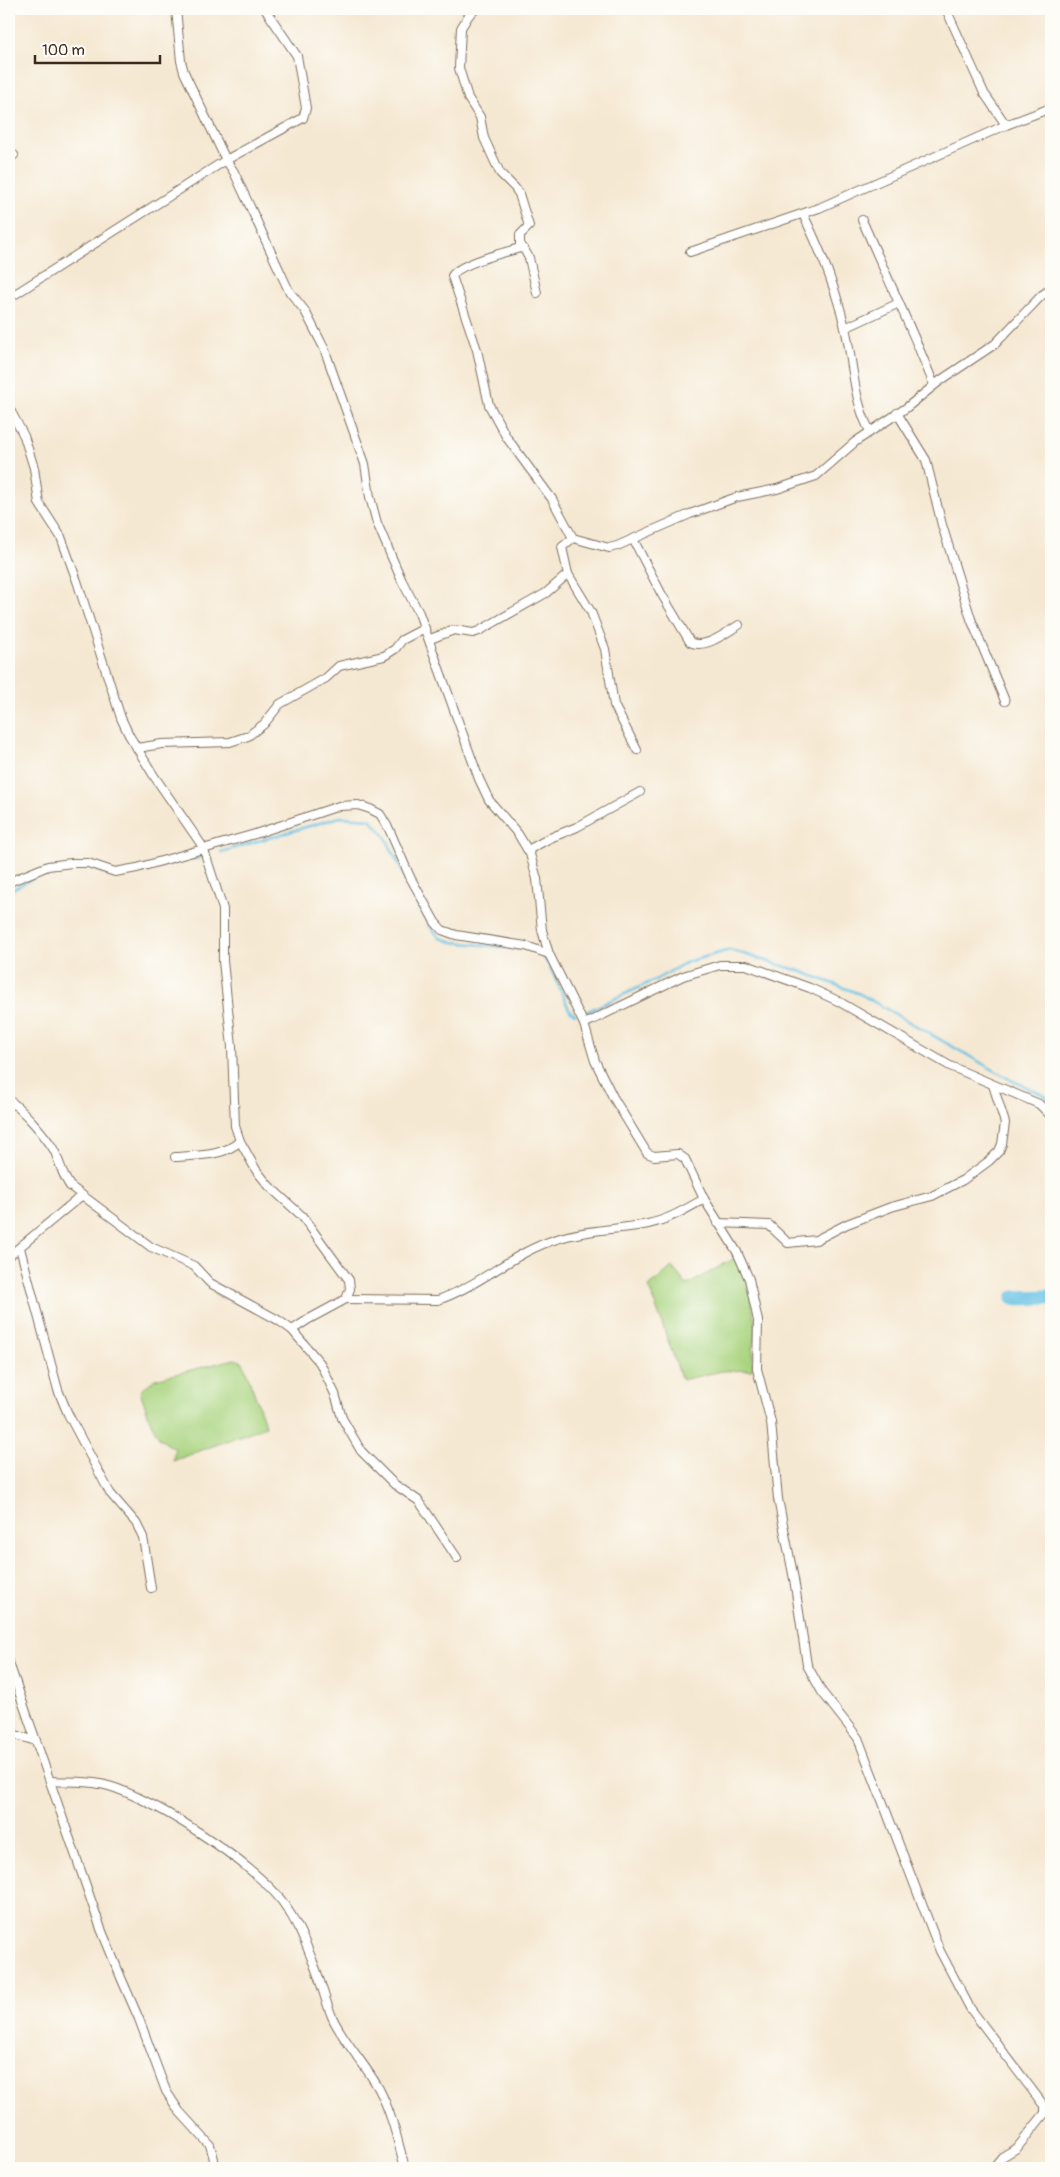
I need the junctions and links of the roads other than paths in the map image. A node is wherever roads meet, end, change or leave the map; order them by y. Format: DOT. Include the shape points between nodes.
graph roads {
  1 [pos="176,9"];
  2 [pos="266,9"];
  3 [pos="476,9"];
  4 [pos="946,9"];
  5 [pos="1051,108"];
  6 [pos="1006,125"];
  7 [pos="226,160"];
  8 [pos="803,214"];
  9 [pos="862,220"];
  10 [pos="520,248"];
  11 [pos="690,252"];
  12 [pos="1051,289"];
  13 [pos="537,293"];
  14 [pos="9,298"];
  15 [pos="899,302"];
  16 [pos="845,328"];
  17 [pos="934,385"];
  18 [pos="9,408"];
  19 [pos="897,413"];
  20 [pos="870,431"];
  21 [pos="573,538"];
  22 [pos="633,539"];
  23 [pos="568,574"];
  24 [pos="739,625"];
  25 [pos="425,628"];
  26 [pos="430,639"];
  27 [pos="1005,701"];
  28 [pos="137,748"];
  29 [pos="637,750"];
  30 [pos="640,792"];
  31 [pos="203,847"];
  32 [pos="528,850"];
  33 [pos="9,882"];
  34 [pos="549,954"];
  35 [pos="584,1024"];
  36 [pos="993,1085"];
  37 [pos="9,1100"];
  38 [pos="1051,1116"];
  39 [pos="240,1141"];
  40 [pos="175,1157"];
  41 [pos="81,1196"];
  42 [pos="704,1199"];
  43 [pos="718,1223"];
  44 [pos="20,1248"];
  45 [pos="9,1256"];
  46 [pos="346,1299"];
  47 [pos="292,1330"];
  48 [pos="457,1558"];
  49 [pos="151,1588"];
  50 [pos="9,1663"];
  51 [pos="9,1733"];
  52 [pos="36,1741"];
  53 [pos="50,1781"];
  54 [pos="212,2168"];
  55 [pos="406,2168"];
  56 [pos="993,2168"];
  1 -- 7 [label="street" via="184,72"];
  2 -- 7 [label="street" via="297,56 305,114 298,121"];
  3 -- 10 [label="street" via="461,28 459,68 468,98 480,117 484,138 500,173 519,194 528,226 520,236"];
  4 -- 6 [label="street" via="984,93"];
  5 -- 6 [label="street"];
  6 -- 8 [label="street"];
  7 -- 14 [label="street"];
  7 -- 25 [label="street" via="289,291 306,311 324,348 365,464 377,523"];
  8 -- 11 [label="street"];
  8 -- 16 [label="street" via="825,261"];
  9 -- 15 [label="street"];
  10 -- 13 [label="street" via="529,258"];
  10 -- 21 [label="street" via="467,265 456,270 452,278 477,350 489,404 507,438 552,499"];
  12 -- 17 [label="street" via="996,344"];
  15 -- 16 [label="street"];
  15 -- 17 [label="street"];
  16 -- 20 [label="street" via="860,410"];
  17 -- 19 [label="street"];
  18 -- 28 [label="street" via="24,436 40,503 61,537 121,718"];
  19 -- 20 [label="street"];
  19 -- 27 [label="street" via="926,460 971,619"];
  20 -- 22 [label="street" via="816,476 804,482 737,497"];
  21 -- 22 [label="street" via="609,548"];
  21 -- 23 [label="street" via="562,547"];
  22 -- 24 [label="street" via="690,642 706,644"];
  23 -- 26 [label="street" via="530,604 479,631 454,630"];
  23 -- 29 [label="street" via="591,612 604,649 614,705"];
  25 -- 26 [label="street"];
  25 -- 28 [label="street" via="402,640 384,656 339,666 326,678 280,704 264,724 248,736 230,742"];
  26 -- 32 [label="street" via="479,780 489,800"];
  28 -- 31 [label="street"];
  30 -- 32 [label="street"];
  31 -- 33 [label="street" via="170,859 114,872 88,863 48,866"];
  31 -- 34 [label="street" via="339,806 358,805 380,814 410,877 442,930 526,946"];
  31 -- 39 [label="street" via="223,909 223,961 236,1126"];
  32 -- 34 [label="street" via="537,879 542,930"];
  34 -- 35 [label="street"];
  35 -- 36 [label="street" via="683,976 720,965 746,965 838,1001 950,1066"];
  35 -- 42 [label="street" via="595,1062 647,1153 682,1156"];
  36 -- 38 [label="street" via="1039,1104"];
  36 -- 43 [label="street" via="1005,1124 999,1152 947,1190 891,1207 816,1240 792,1244 769,1225"];
  37 -- 41 [label="street" via="42,1135 54,1151 62,1175"];
  39 -- 40 [label="street" via="234,1147 214,1153"];
  39 -- 46 [label="street" via="256,1170 302,1216 349,1280"];
  41 -- 44 [label="street"];
  41 -- 47 [label="street" via="150,1247 194,1266 210,1282"];
  42 -- 43 [label="street"];
  42 -- 46 [label="street" via="649,1224 591,1230 538,1246 453,1295 438,1300"];
  43 -- 56 [label="street" via="737,1252 749,1280 758,1321 757,1369 771,1422 778,1499 807,1665 822,1692 858,1738 940,1951 956,1984 970,2008 1045,2107 1044,2113 1017,2148 1002,2156"];
  44 -- 45 [label="street"];
  44 -- 49 [label="street" via="58,1390 110,1493 136,1523 143,1537"];
  46 -- 47 [label="street"];
  47 -- 48 [label="street" via="320,1362 342,1418 361,1451 394,1484 419,1502"];
  50 -- 52 [label="street"];
  51 -- 52 [label="street"];
  52 -- 53 [label="street"];
  53 -- 54 [label="street" via="101,1929 166,2091 210,2145 214,2159"];
  53 -- 55 [label="street" via="99,1783 140,1798 200,1833 271,1887 286,1906 314,1963 334,2020 378,2089"];
}
